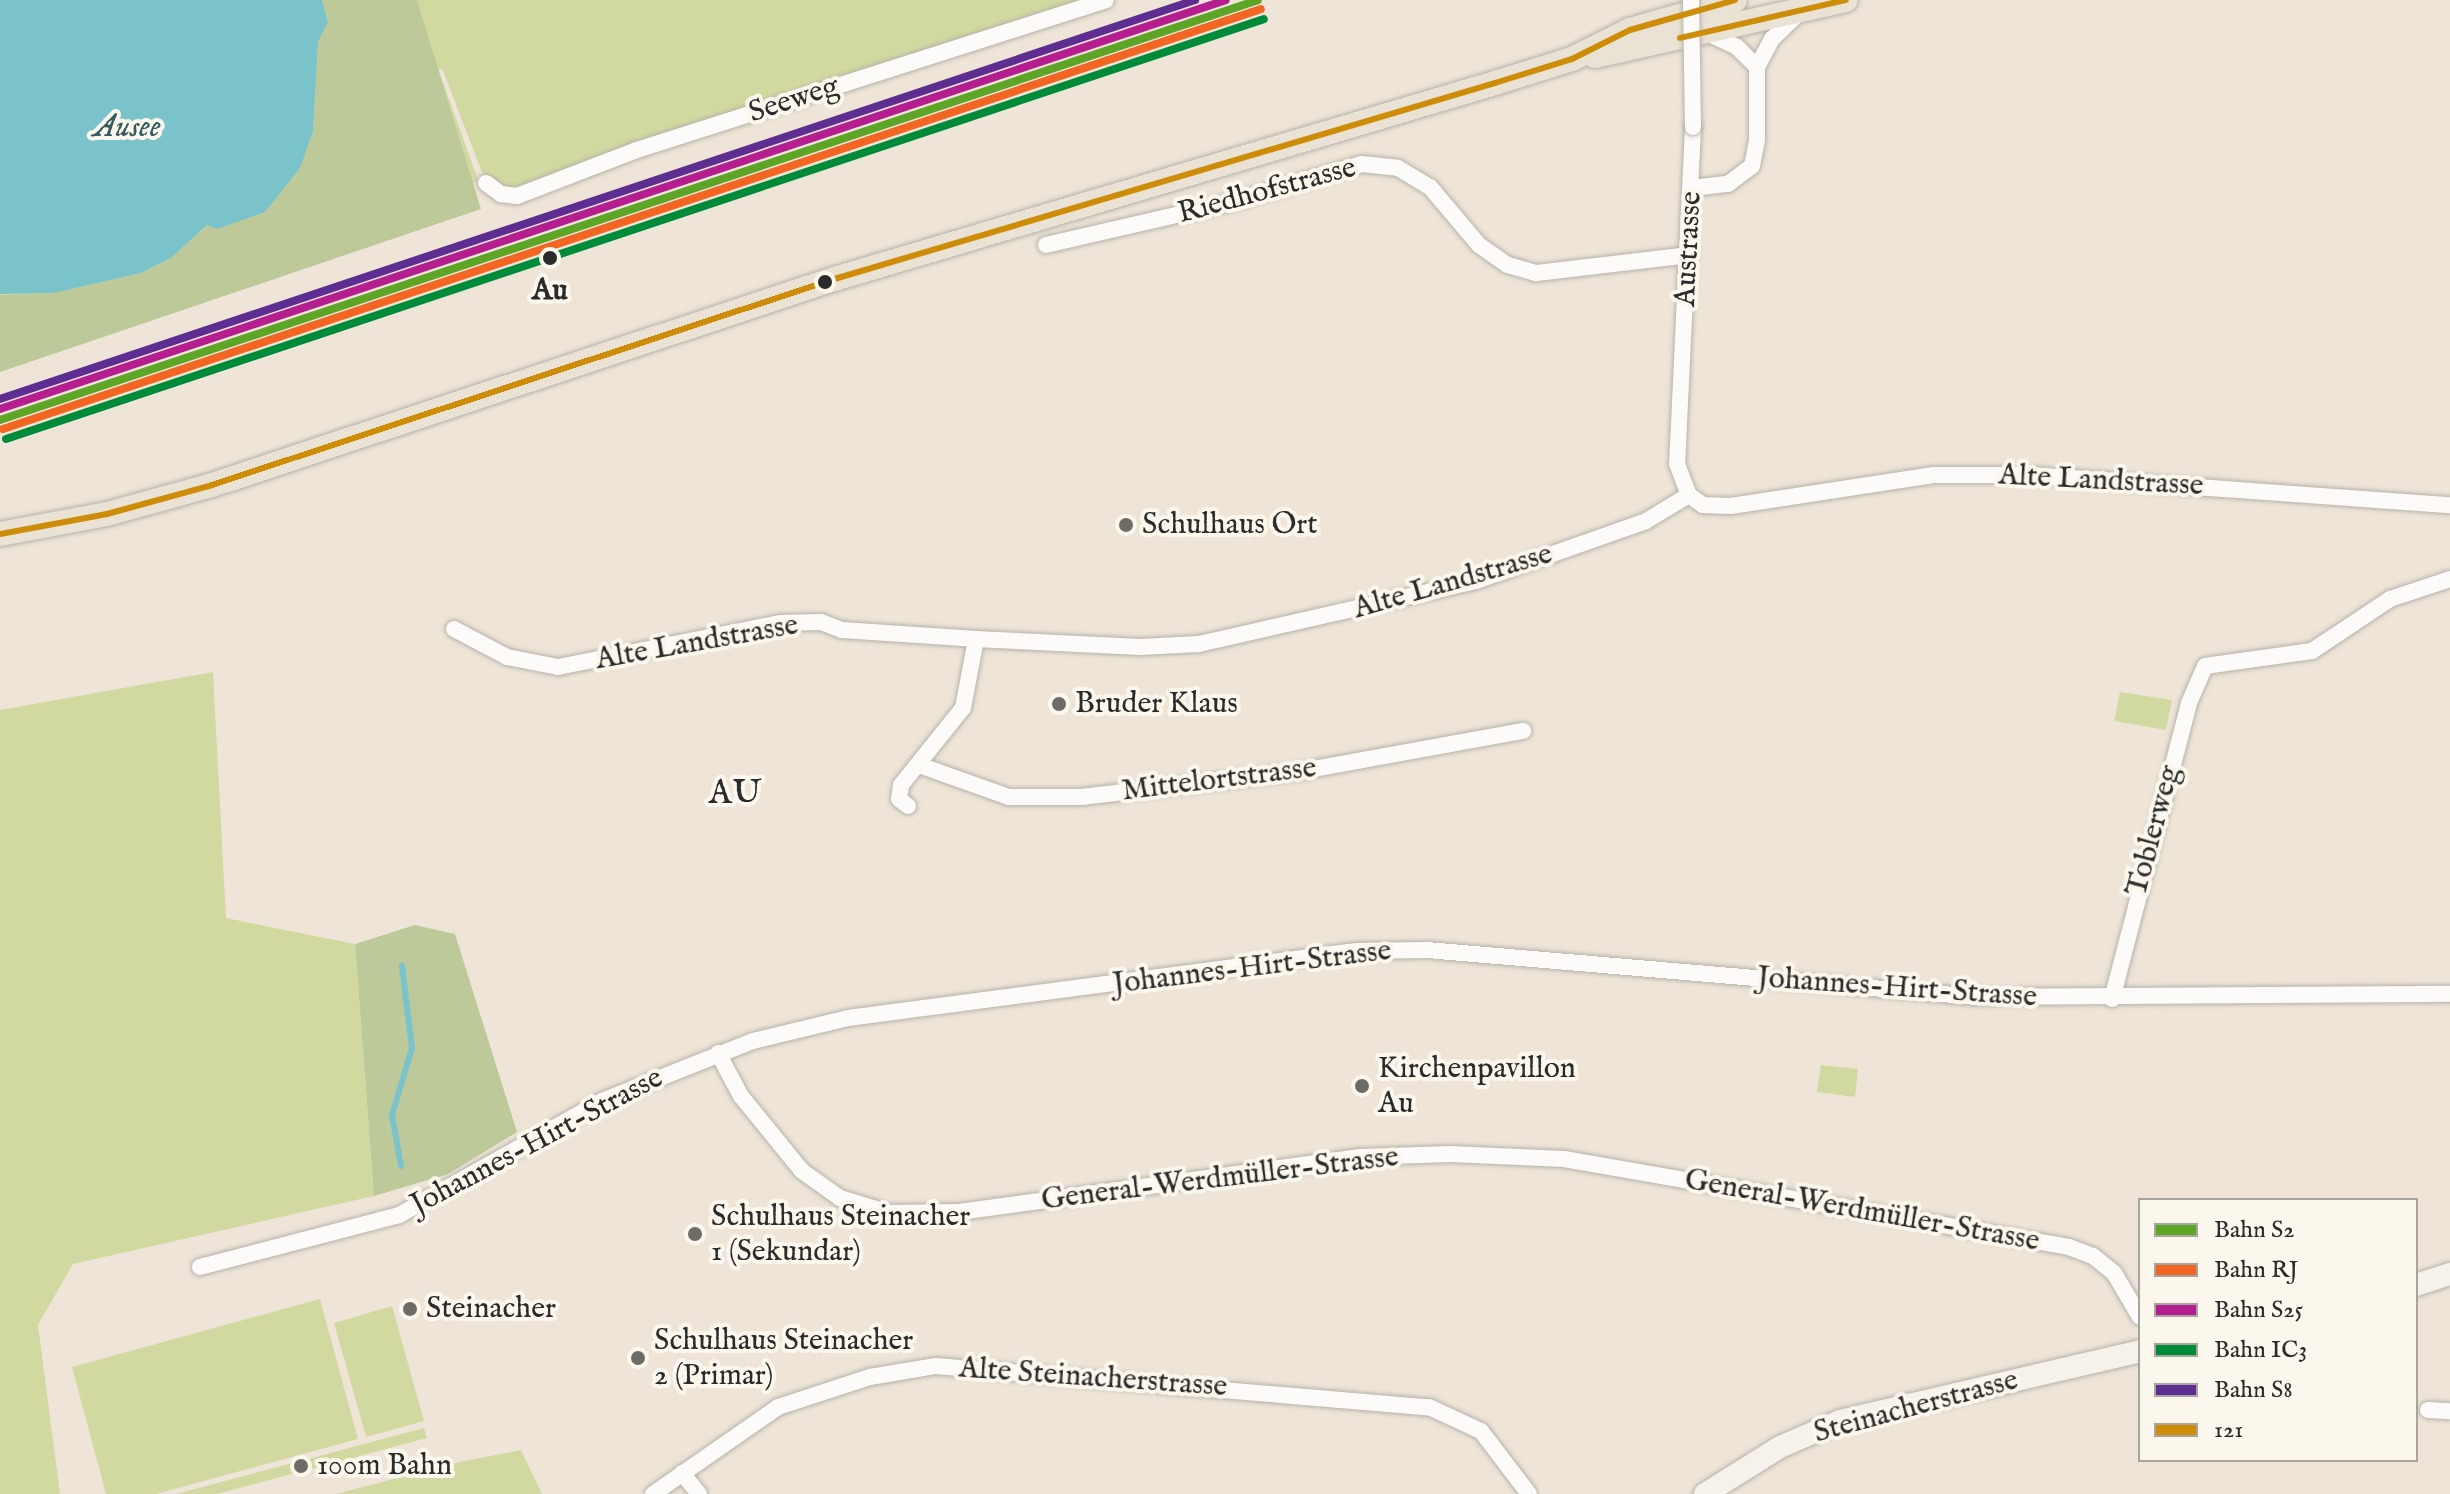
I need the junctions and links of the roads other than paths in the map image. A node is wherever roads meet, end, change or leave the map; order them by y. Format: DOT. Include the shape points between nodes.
graph roads {
  1 [pos="1106,0"];
  2 [pos="1691,0"];
  3 [pos="1735,0"];
  4 [pos="1846,0"];
  5 [pos="1804,9"];
  6 [pos="1703,31"];
  7 [pos="1572,59"];
  8 [pos="1757,67"];
  9 [pos="486,183"];
  10 [pos="1693,188"];
  11 [pos="1046,245"];
  12 [pos="1690,255"];
  13 [pos="1689,495"];
  14 [pos="2450,505"];
  15 [pos="0,534"];
  16 [pos="2450,579"];
  17 [pos="454,629"];
  18 [pos="976,639"];
  19 [pos="1523,731"];
  20 [pos="919,765"];
  21 [pos="908,806"];
  22 [pos="2450,994"];
  23 [pos="2112,999"];
  24 [pos="718,1053"];
  25 [pos="200,1267"];
  26 [pos="2450,1274"];
  27 [pos="2418,1284"];
  28 [pos="2138,1314"];
  29 [pos="2138,1351"];
  30 [pos="2428,1410"];
  31 [pos="2450,1411"];
  32 [pos="682,1473"];
  33 [pos="653,1494"];
  34 [pos="699,1494"];
  35 [pos="1529,1494"];
  36 [pos="1705,1494"];
  1 -- 9 [label="street, Seeweg" via="637,150 517,196 501,194"];
  2 -- 10 [label="street, Austrasse, bridge"];
  3 -- 7 [label="main road" via="1630,30"];
  4 -- 5 [label="main road"];
  5 -- 6 [label="main road"];
  5 -- 8 [label="street" via="1772,39"];
  6 -- 7 [label="main road" via="1637,50"];
  6 -- 8 [label="street" via="1737,47"];
  7 -- 15 [label="main road" via="1036,216 212,485 107,514"];
  8 -- 10 [label="street" via="1752,166 1738,179"];
  10 -- 12 [label="street, Austrasse"];
  11 -- 12 [label="street, Riedhofstrasse" via="1236,201 1362,164 1398,168 1430,187 1479,245 1508,265 1536,273"];
  12 -- 13 [label="street, Austrasse" via="1677,464"];
  13 -- 14 [label="street, Alte Landstrasse" via="1716,507 1934,475 2029,475"];
  13 -- 18 [label="street, Alte Landstrasse" via="1646,521 1476,581 1258,634 1140,647"];
  16 -- 23 [label="street, Toblerweg" via="2390,599 2312,651 2205,666 2189,703"];
  17 -- 18 [label="street, Alte Landstrasse" via="507,657 558,667 780,623"];
  18 -- 20 [label="street" via="963,708"];
  19 -- 20 [label="street, Mittelortstrasse" via="1297,772 1081,797 1009,797"];
  20 -- 21 [label="street" via="901,785 899,799"];
  22 -- 23 [label="street, Johannes-Hirt-Strasse"];
  23 -- 24 [label="street, Johannes-Hirt-Strasse" via="1960,997 1863,981 1380,950 848,1018"];
  24 -- 25 [label="street, Johannes-Hirt-Strasse" via="602,1101 399,1215"];
  24 -- 28 [label="street, General-Werdmüller-Strasse" via="741,1096 802,1171 840,1198 889,1213 959,1212 1360,1157 1564,1159 2069,1247 2093,1256 2114,1273"];
  26 -- 27 [label="street"];
  29 -- 36 [label="street, Steinacherstrasse" via="1840,1421 1780,1447"];
  30 -- 31 [label="street"];
  32 -- 33 [label="street, Alte Steinacherstrasse"];
  32 -- 34 [label="street"];
  32 -- 35 [label="street, Alte Steinacherstrasse" via="778,1407 806,1395 936,1366 1429,1407 1481,1431"];
}
